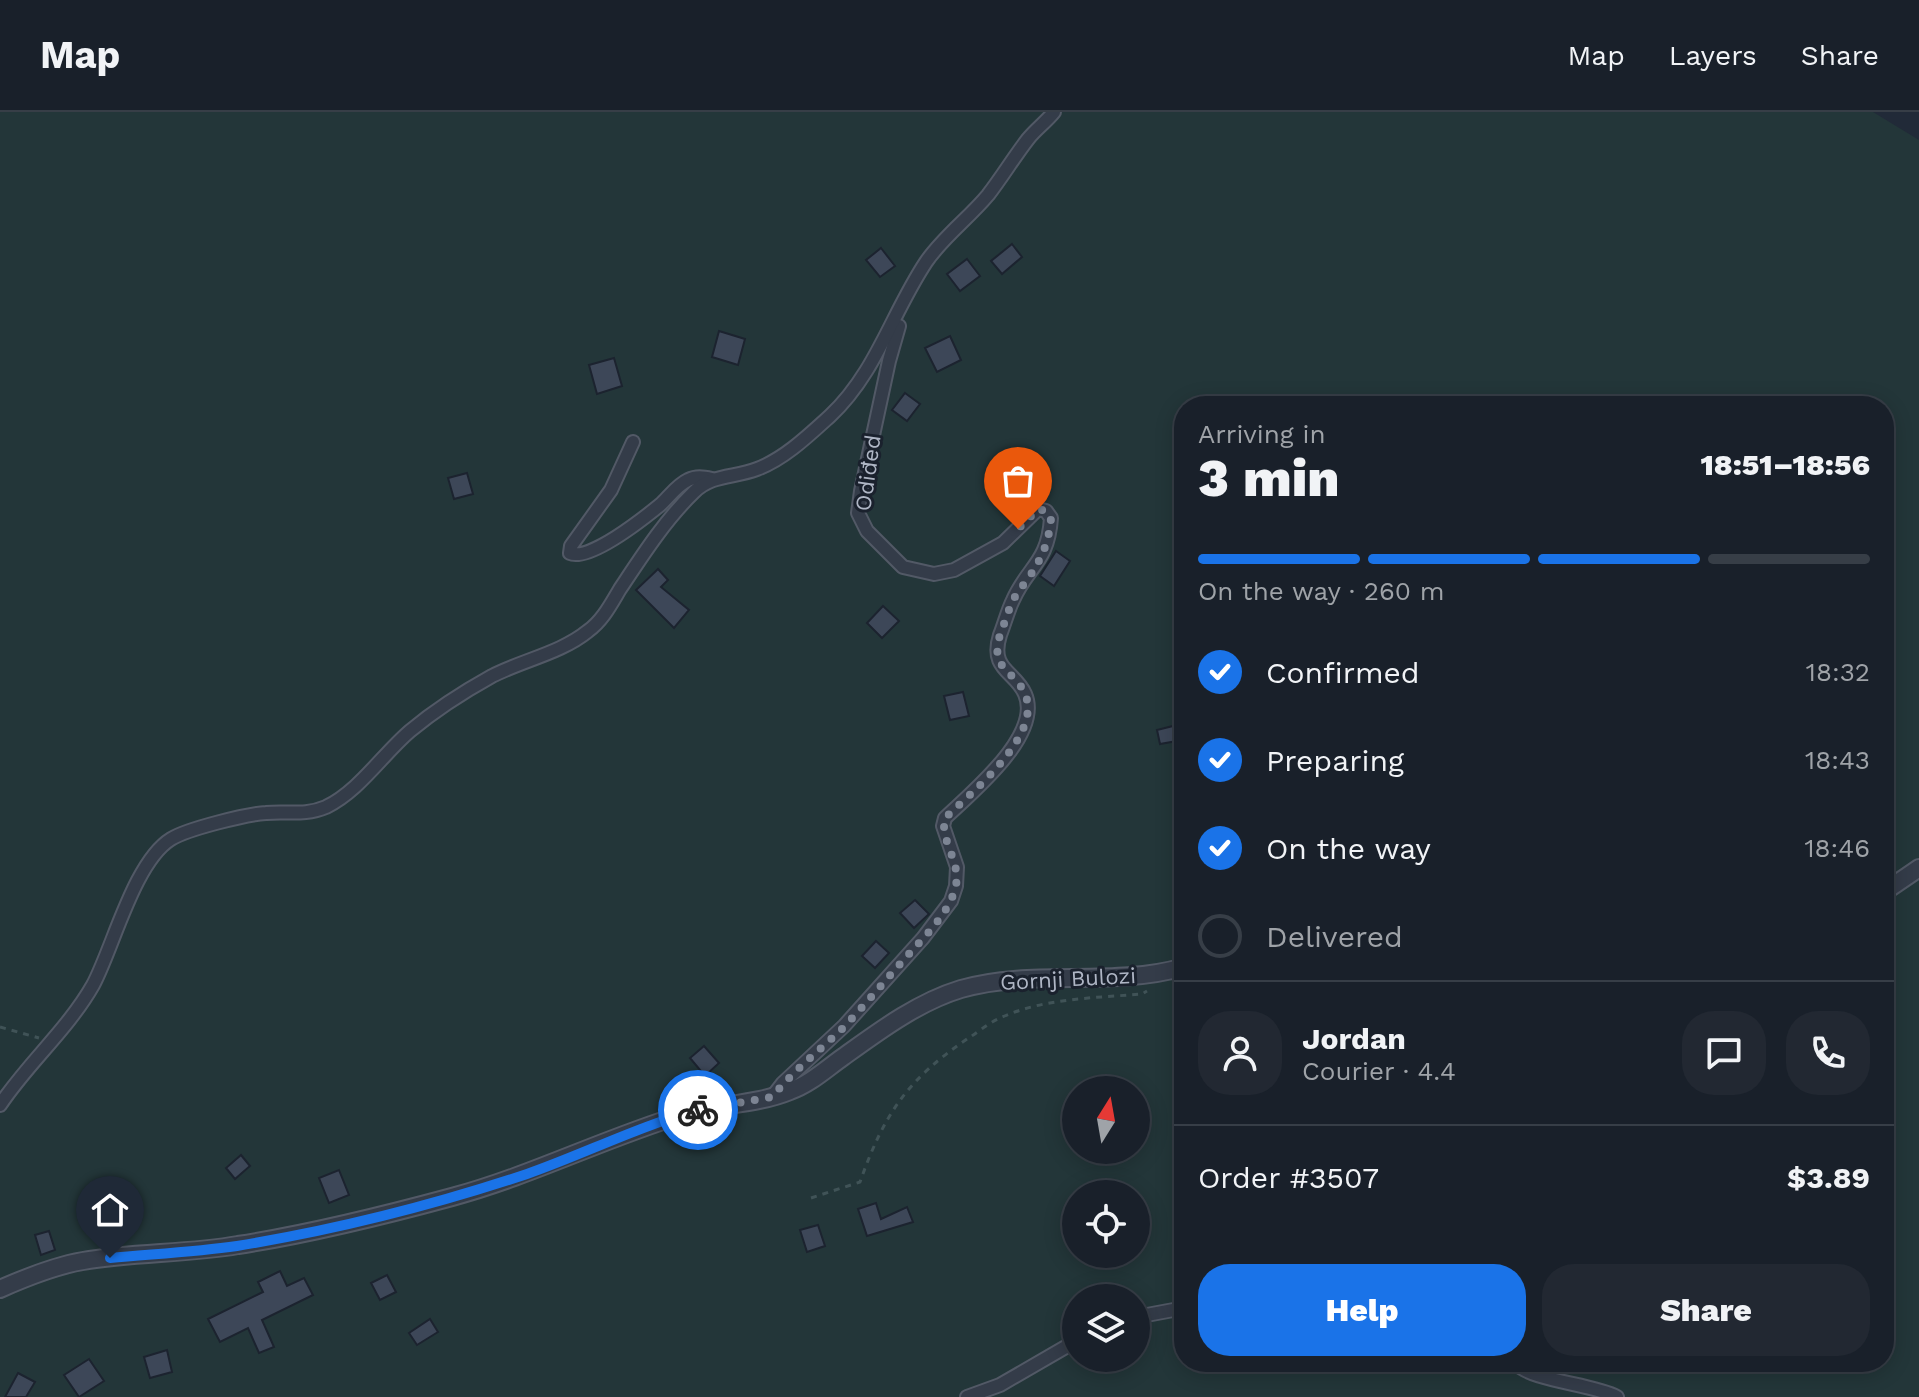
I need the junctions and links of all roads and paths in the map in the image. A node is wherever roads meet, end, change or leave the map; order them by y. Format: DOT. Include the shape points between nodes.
graph roads {
  1 [pos="1054,112"];
  2 [pos="908,292"];
  3 [pos="633,442"];
  4 [pos="712,479"];
  5 [pos="1919,868"];
  6 [pos="1894,885"];
  7 [pos="1174,969"];
  8 [pos="1152,987"];
  9 [pos="0,1027"];
  10 [pos="50,1042"];
  11 [pos="772,1097"];
  12 [pos="0,1105"];
  13 [pos="811,1198"];
  14 [pos="0,1289"];
  15 [pos="1174,1310"];
  16 [pos="1150,1314"];
  17 [pos="1062,1349"];
  18 [pos="1532,1372"];
  19 [pos="967,1397"];
  20 [pos="1617,1397"];
  1 -- 2 [label="street, Odiđed" via="929,258"];
  2 -- 4 [label="street, Odiđed" via="876,356 832,414 785,454 758,469"];
  2 -- 11 [label="street, Odiđed" via="858,513 867,531 903,567 934,574 977,558 1003,543 1030,514 1046,511 1051,518 1043,556 1013,600 998,643 1006,674 1026,695 1025,720 995,772 945,818 957,867 951,901 844,1026"];
  3 -- 4 [label="street, Odiđed" via="611,490 570,553 588,553 616,537 690,478"];
  4 -- 10 [label="street, Odiđed" via="695,490 661,531 588,632 491,677 411,730 346,794 313,812 267,812 169,840 137,883 93,985"];
  5 -- 6 [label="street"];
  7 -- 11 [label="street, Gornji Bulozi" via="1134,977 1000,981 961,989 924,1004 809,1082"];
  8 -- 13 [label="path" via="1142,994 1078,999 998,1019 946,1053 910,1086 875,1140 860,1182"];
  9 -- 10 [label="path"];
  10 -- 12 [label="street, Odiđed"];
  11 -- 14 [label="street, Gornji Bulozi" via="679,1115 529,1173 382,1215 236,1246 82,1262"];
  15 -- 16 [label="street"];
  17 -- 19 [label="street" via="1000,1385"];
  18 -- 20 [label="street"];
}
